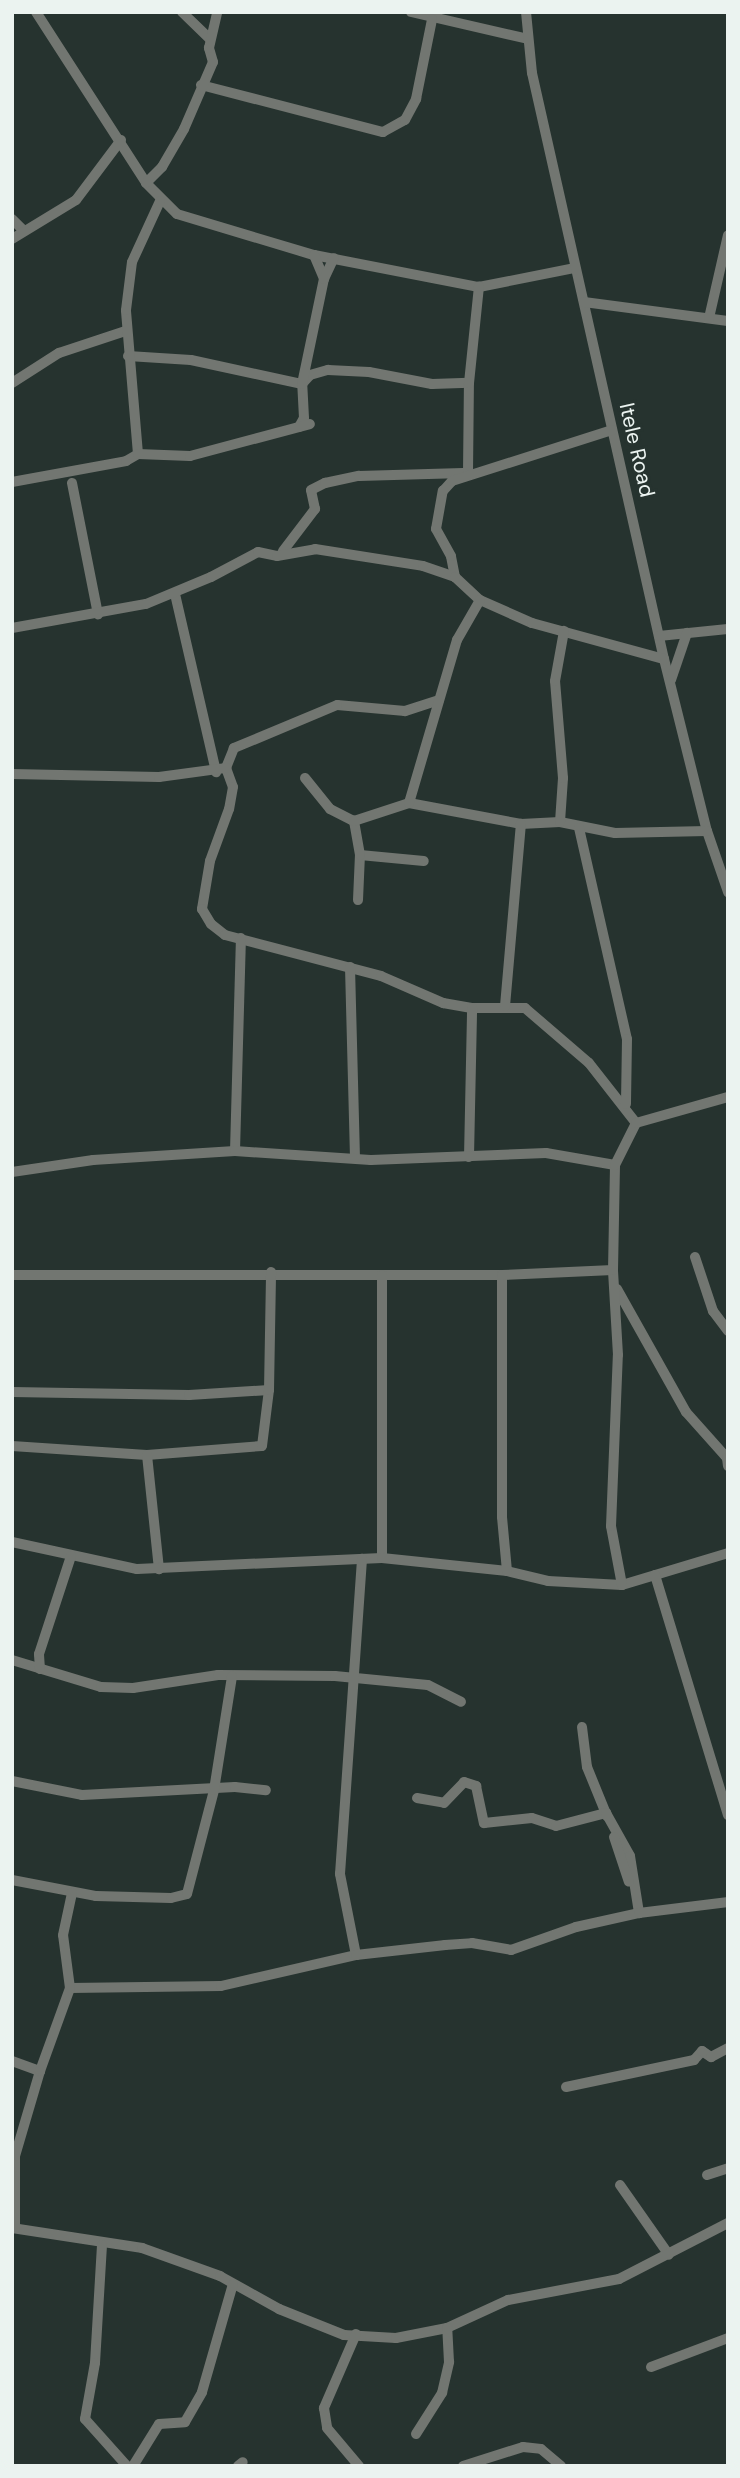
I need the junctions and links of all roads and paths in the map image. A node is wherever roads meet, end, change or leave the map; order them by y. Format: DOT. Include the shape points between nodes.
graph roads {
  1 [pos="36,12"];
  2 [pos="182,12"];
  3 [pos="217,12"];
  4 [pos="411,12"];
  5 [pos="526,12"];
  6 [pos="432,20"];
  7 [pos="528,39"];
  8 [pos="209,40"];
  9 [pos="201,85"];
  10 [pos="121,140"];
  11 [pos="146,183"];
  12 [pos="160,201"];
  13 [pos="12,219"];
  14 [pos="22,229"];
  15 [pos="728,235"];
  16 [pos="12,239"];
  17 [pos="314,255"];
  18 [pos="334,258"];
  19 [pos="575,268"];
  20 [pos="324,279"];
  21 [pos="479,288"];
  22 [pos="584,302"];
  23 [pos="709,318"];
  24 [pos="728,321"];
  25 [pos="125,331"];
  26 [pos="128,356"];
  27 [pos="12,383"];
  28 [pos="469,383"];
  29 [pos="302,384"];
  30 [pos="310,424"];
  31 [pos="299,426"];
  32 [pos="612,430"];
  33 [pos="138,454"];
  34 [pos="468,473"];
  35 [pos="12,482"];
  36 [pos="72,483"];
  37 [pos="276,556"];
  38 [pos="455,577"];
  39 [pos="174,594"];
  40 [pos="480,600"];
  41 [pos="98,614"];
  42 [pos="12,628"];
  43 [pos="728,629"];
  44 [pos="564,631"];
  45 [pos="687,633"];
  46 [pos="659,636"];
  47 [pos="664,659"];
  48 [pos="671,680"];
  49 [pos="439,701"];
  50 [pos="414,711"];
  51 [pos="434,726"];
  52 [pos="221,770"];
  53 [pos="12,774"];
  54 [pos="305,778"];
  55 [pos="409,803"];
  56 [pos="354,821"];
  57 [pos="560,822"];
  58 [pos="521,824"];
  59 [pos="579,828"];
  60 [pos="707,831"];
  61 [pos="360,855"];
  62 [pos="424,861"];
  63 [pos="728,892"];
  64 [pos="358,900"];
  65 [pos="241,938"];
  66 [pos="350,967"];
  67 [pos="505,1006"];
  68 [pos="472,1008"];
  69 [pos="728,1097"];
  70 [pos="626,1104"];
  71 [pos="636,1123"];
  72 [pos="235,1151"];
  73 [pos="469,1157"];
  74 [pos="355,1158"];
  75 [pos="615,1165"];
  76 [pos="12,1172"];
  77 [pos="695,1257"];
  78 [pos="613,1270"];
  79 [pos="271,1272"];
  80 [pos="12,1275"];
  81 [pos="382,1275"];
  82 [pos="502,1275"];
  83 [pos="615,1286"];
  84 [pos="728,1331"];
  85 [pos="269,1390"];
  86 [pos="12,1392"];
  87 [pos="12,1446"];
  88 [pos="148,1455"];
  89 [pos="728,1466"];
  90 [pos="12,1542"];
  91 [pos="728,1553"];
  92 [pos="71,1556"];
  93 [pos="382,1558"];
  94 [pos="362,1559"];
  95 [pos="159,1569"];
  96 [pos="507,1571"];
  97 [pos="655,1575"];
  98 [pos="622,1585"];
  99 [pos="39,1654"];
  100 [pos="12,1660"];
  101 [pos="26,1664"];
  102 [pos="40,1669"];
  103 [pos="232,1676"];
  104 [pos="353,1679"];
  105 [pos="461,1702"];
  106 [pos="582,1727"];
  107 [pos="12,1781"];
  108 [pos="214,1790"];
  109 [pos="266,1790"];
  110 [pos="417,1798"];
  111 [pos="606,1813"];
  112 [pos="728,1815"];
  113 [pos="12,1880"];
  114 [pos="72,1893"];
  115 [pos="728,1902"];
  116 [pos="639,1913"];
  117 [pos="356,1955"];
  118 [pos="70,1989"];
  119 [pos="728,2048"];
  120 [pos="12,2061"];
  121 [pos="40,2071"];
  122 [pos="566,2087"];
  123 [pos="728,2168"];
  124 [pos="707,2175"];
  125 [pos="620,2185"];
  126 [pos="728,2223"];
  127 [pos="14,2228"];
  128 [pos="102,2245"];
  129 [pos="670,2255"];
  130 [pos="233,2284"];
  131 [pos="447,2328"];
  132 [pos="356,2334"];
  133 [pos="728,2338"];
  134 [pos="651,2367"];
  135 [pos="416,2434"];
  136 [pos="127,2466"];
  137 [pos="134,2466"];
  138 [pos="359,2466"];
  139 [pos="463,2466"];
  140 [pos="561,2466"];
  1 -- 10 [label="street"];
  2 -- 8 [label="street"];
  3 -- 8 [label="street"];
  4 -- 6 [label="street"];
  5 -- 7 [label="street, Itele Road"];
  6 -- 7 [label="street"];
  6 -- 9 [label="street" via="416,99 405,120 383,132"];
  7 -- 19 [label="street, Itele Road"];
  8 -- 9 [label="street" via="213,62"];
  9 -- 11 [label="street" via="163,167"];
  10 -- 11 [label="street"];
  10 -- 14 [label="street" via="76,200"];
  11 -- 12 [label="street"];
  12 -- 17 [label="street" via="201,225"];
  12 -- 25 [label="street" via="132,262"];
  13 -- 14 [label="street"];
  14 -- 16 [label="street"];
  15 -- 23 [label="street"];
  17 -- 18 [label="street"];
  17 -- 20 [label="street"];
  18 -- 20 [label="street"];
  18 -- 21 [label="street"];
  19 -- 21 [label="street"];
  19 -- 22 [label="street, Itele Road"];
  20 -- 29 [label="street"];
  21 -- 28 [label="street"];
  22 -- 23 [label="street"];
  22 -- 32 [label="street, Itele Road"];
  23 -- 24 [label="street"];
  25 -- 26 [label="street"];
  25 -- 27 [label="street" via="59,353"];
  26 -- 29 [label="street" via="191,360"];
  26 -- 33 [label="street"];
  28 -- 29 [label="street" via="432,384 328,370 310,375"];
  28 -- 34 [label="street"];
  29 -- 31 [label="street" via="304,418"];
  30 -- 31 [label="street"];
  31 -- 33 [label="street" via="190,456"];
  32 -- 34 [label="street"];
  32 -- 46 [label="street, Itele Road"];
  33 -- 35 [label="street" via="126,461"];
  34 -- 37 [label="street" via="359,476 325,483 311,490 316,509 296,540"];
  34 -- 38 [label="street" via="443,491 438,507 436,528 451,556"];
  36 -- 41 [label="street"];
  37 -- 38 [label="street" via="334,550"];
  37 -- 39 [label="street" via="258,552"];
  38 -- 40 [label="street"];
  39 -- 41 [label="street"];
  39 -- 52 [label="street"];
  40 -- 44 [label="street"];
  40 -- 49 [label="street" via="457,640"];
  41 -- 42 [label="street"];
  43 -- 45 [label="street"];
  44 -- 47 [label="street"];
  44 -- 57 [label="street" via="555,681 563,778"];
  45 -- 46 [label="street"];
  45 -- 48 [label="street"];
  46 -- 47 [label="street, Itele Road"];
  47 -- 48 [label="street, Itele Road"];
  48 -- 60 [label="street, Itele Road"];
  49 -- 50 [label="street"];
  49 -- 51 [label="street"];
  50 -- 51 [label="street"];
  50 -- 52 [label="street" via="337,705 248,739 234,748"];
  51 -- 55 [label="street"];
  52 -- 53 [label="street" via="159,777"];
  52 -- 65 [label="street" via="233,787 203,890 202,909 225,935"];
  54 -- 56 [label="street" via="330,809"];
  55 -- 56 [label="street"];
  55 -- 58 [label="street"];
  56 -- 61 [label="street"];
  57 -- 58 [label="street"];
  57 -- 59 [label="street"];
  58 -- 67 [label="street"];
  59 -- 60 [label="street" via="615,833"];
  59 -- 70 [label="street" via="626,1039"];
  60 -- 63 [label="street, Itele Road"];
  61 -- 62 [label="street"];
  61 -- 64 [label="street"];
  65 -- 66 [label="street"];
  65 -- 72 [label="street"];
  66 -- 68 [label="street" via="443,1003"];
  66 -- 74 [label="street"];
  67 -- 68 [label="street"];
  67 -- 70 [label="street" via="525,1008 589,1063"];
  68 -- 73 [label="street"];
  69 -- 71 [label="street"];
  70 -- 71 [label="street"];
  71 -- 75 [label="street"];
  72 -- 74 [label="street"];
  72 -- 76 [label="street" via="93,1160"];
  73 -- 74 [label="street"];
  73 -- 75 [label="street" via="546,1153"];
  75 -- 78 [label="street"];
  77 -- 84 [label="street" via="713,1311"];
  78 -- 82 [label="street"];
  78 -- 83 [label="street"];
  79 -- 80 [label="street"];
  79 -- 81 [label="street"];
  79 -- 85 [label="street"];
  81 -- 82 [label="street"];
  81 -- 93 [label="street"];
  82 -- 96 [label="street" via="502,1517"];
  83 -- 89 [label="street" via="686,1412 727,1458"];
  83 -- 98 [label="street" via="618,1355 611,1526"];
  85 -- 86 [label="street" via="189,1395"];
  85 -- 88 [label="street" via="262,1446"];
  87 -- 88 [label="street"];
  88 -- 95 [label="street"];
  90 -- 92 [label="street"];
  91 -- 97 [label="street"];
  92 -- 95 [label="street"];
  92 -- 99 [label="street"];
  93 -- 94 [label="street"];
  93 -- 96 [label="street"];
  94 -- 95 [label="street"];
  94 -- 104 [label="street"];
  96 -- 98 [label="street" via="548,1581"];
  97 -- 98 [label="street"];
  97 -- 112 [label="street"];
  99 -- 101 [label="street"];
  99 -- 102 [label="street"];
  100 -- 101 [label="street"];
  101 -- 102 [label="street"];
  102 -- 103 [label="street" via="101,1687 133,1688"];
  103 -- 104 [label="street"];
  103 -- 108 [label="street"];
  104 -- 105 [label="street" via="428,1685"];
  104 -- 117 [label="street" via="341,1874"];
  106 -- 111 [label="street" via="587,1767"];
  107 -- 108 [label="street" via="82,1795"];
  108 -- 109 [label="street"];
  108 -- 114 [label="street" via="187,1894 130,1898"];
  110 -- 111 [label="street" via="444,1803 464,1783 475,1786 484,1823 532,1818 556,1826"];
  111 -- 116 [label="street" via="630,1856"];
  113 -- 114 [label="street"];
  114 -- 118 [label="street" via="63,1934"];
  115 -- 116 [label="street"];
  116 -- 117 [label="street" via="576,1927 511,1950 472,1943"];
  117 -- 118 [label="street" via="221,1986"];
  118 -- 121 [label="street"];
  119 -- 122 [label="street" via="711,2057 702,2051 694,2060"];
  120 -- 121 [label="street"];
  121 -- 127 [label="street" via="13,2171"];
  123 -- 124 [label="street"];
  125 -- 129 [label="street"];
  126 -- 129 [label="street" via="715,2226"];
  127 -- 128 [label="street"];
  128 -- 130 [label="street" via="142,2248"];
  128 -- 136 [label="street" via="95,2363 85,2419"];
  129 -- 131 [label="street" via="619,2279 508,2300"];
  130 -- 132 [label="street" via="324,2328 344,2336"];
  130 -- 137 [label="street" via="202,2392 185,2422 164,2421 156,2427"];
  131 -- 132 [label="street" via="407,2338"];
  131 -- 135 [label="street" via="449,2362 442,2393"];
  132 -- 138 [label="street" via="324,2409 327,2428"];
  133 -- 134 [label="street"];
  139 -- 140 [label="street" via="523,2447 541,2449"];
}
